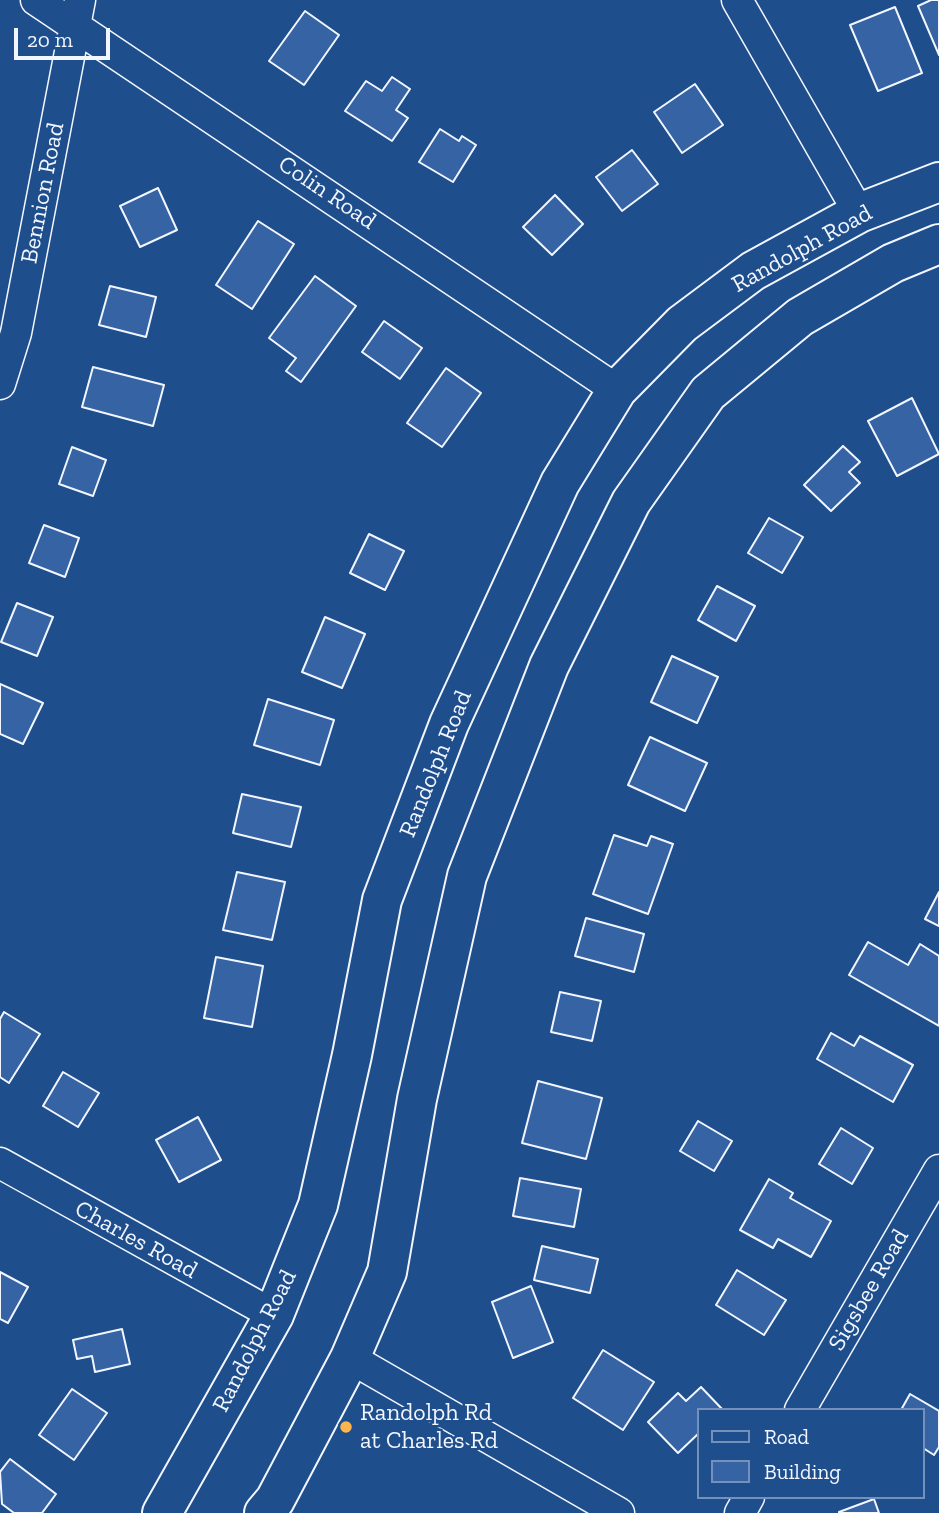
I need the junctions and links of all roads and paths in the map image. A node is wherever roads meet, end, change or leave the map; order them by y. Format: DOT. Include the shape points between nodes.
graph roads {
  1 [pos="36,0"];
  2 [pos="737,0"];
  3 [pos="77,12"];
  4 [pos="939,182"];
  5 [pos="859,214"];
  6 [pos="939,244"];
  7 [pos="0,384"];
  8 [pos="617,390"];
  9 [pos="0,1163"];
  10 [pos="939,1170"];
  11 [pos="274,1315"];
  12 [pos="350,1359"];
  13 [pos="801,1408"];
  14 [pos="162,1513"];
  15 [pos="264,1513"];
  16 [pos="619,1513"];
  1 -- 3 [label="street, Colin Road"];
  2 -- 5 [label="street"];
  3 -- 7 [label="street, Bennion Road" via="16,333"];
  3 -- 8 [label="street, Colin Road"];
  4 -- 5 [label="main road, Randolph Road"];
  5 -- 8 [label="main road, Randolph Road" via="753,271 682,324"];
  6 -- 12 [label="main road" via="893,263 800,317 708,393 631,502 549,666 467,876 417,1099 387,1272"];
  8 -- 11 [label="main road, Randolph Road" via="560,483 449,724 382,900 318,1205"];
  9 -- 11 [label="street, Charles Road"];
  10 -- 13 [label="street, Sigsbee Road"];
  11 -- 14 [label="main road, Randolph Road"];
  12 -- 15 [label="main road"];
  12 -- 16 [label="street"];
}
